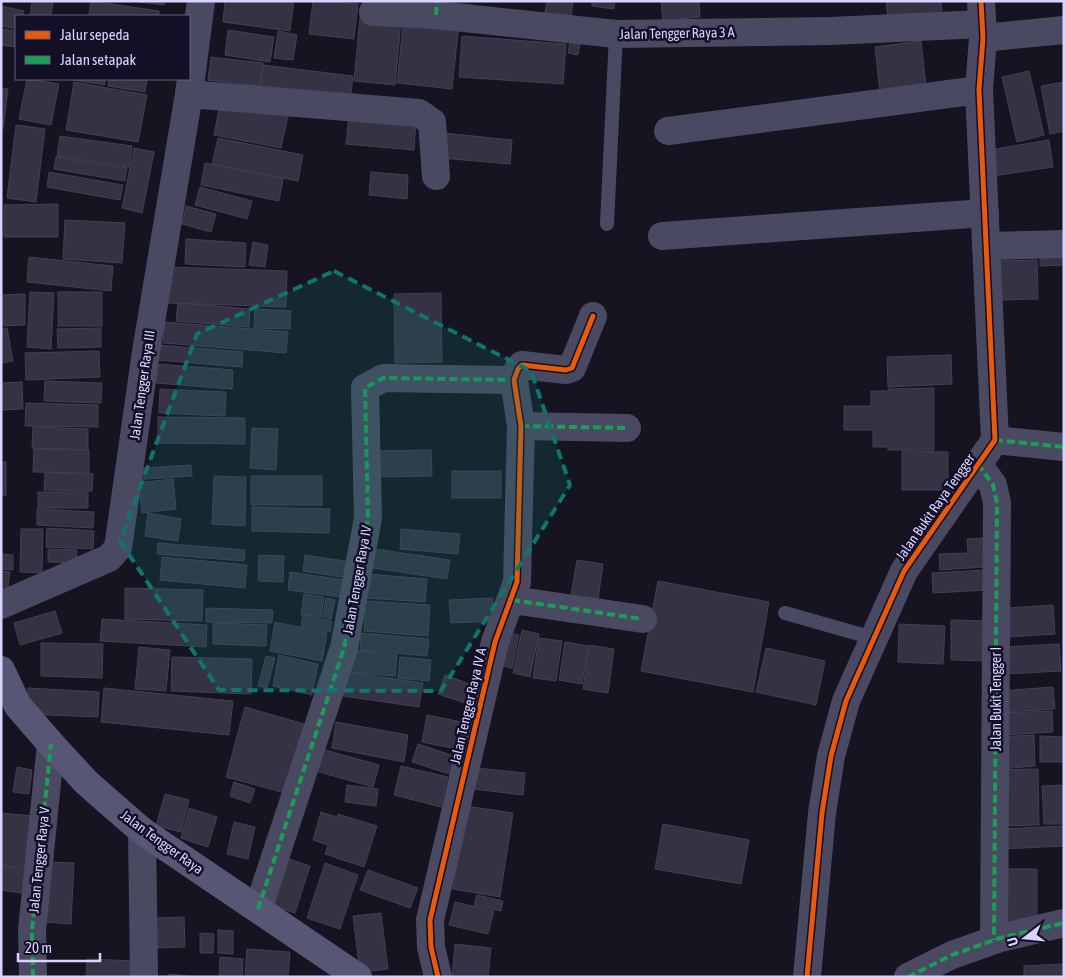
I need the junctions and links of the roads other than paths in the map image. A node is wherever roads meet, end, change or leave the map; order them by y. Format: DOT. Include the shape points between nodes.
graph roads {
  1 [pos="200,1"];
  2 [pos="437,8"];
  3 [pos="373,12"];
  4 [pos="982,21"];
  5 [pos="1064,30"];
  6 [pos="616,34"];
  7 [pos="979,90"];
  8 [pos="189,94"];
  9 [pos="668,131"];
  10 [pos="436,176"];
  11 [pos="985,213"];
  12 [pos="607,224"];
  13 [pos="662,236"];
  14 [pos="1064,244"];
  15 [pos="986,246"];
  16 [pos="593,316"];
  17 [pos="514,380"];
  18 [pos="520,426"];
  19 [pos="627,428"];
  20 [pos="995,440"];
  21 [pos="1064,446"];
  22 [pos="978,464"];
  23 [pos="512,600"];
  24 [pos="1,605"];
  25 [pos="785,613"];
  26 [pos="642,620"];
  27 [pos="873,638"];
  28 [pos="1,670"];
  29 [pos="51,744"];
  30 [pos="142,831"];
  31 [pos="258,909"];
  32 [pos="1064,922"];
  33 [pos="994,940"];
  34 [pos="32,977"];
  35 [pos="144,977"];
  36 [pos="358,977"];
  37 [pos="438,977"];
  38 [pos="807,977"];
  39 [pos="908,977"];
  1 -- 8 [label="street, Jalan Tengger Raya III"];
  2 -- 3 [label="street, Jalan Tengger Raya 3 A"];
  2 -- 6 [label="street, Jalan Tengger Raya 3 A"];
  4 -- 5 [label="street, Jalan Tengger Raya 3 A"];
  4 -- 6 [label="street, Jalan Tengger Raya 3 A" via="831,31"];
  4 -- 7 [label="street"];
  6 -- 12 [label="lane"];
  7 -- 9 [label="street"];
  7 -- 11 [label="street"];
  8 -- 10 [label="street" via="419,113 432,122"];
  8 -- 24 [label="street, Jalan Tengger Raya III" via="146,352 118,548 109,558"];
  11 -- 13 [label="street"];
  11 -- 15 [label="street"];
  14 -- 15 [label="street"];
  15 -- 20 [label="street"];
  16 -- 17 [label="street" via="572,368 522,365"];
  17 -- 18 [label="street, Jalan Tengger Raya IV A"];
  17 -- 31 [label="street, Jalan Tengger Raya IV" via="383,378 365,388 368,518 344,648"];
  18 -- 19 [label="street"];
  18 -- 23 [label="street, Jalan Tengger Raya IV A" via="518,582"];
  20 -- 21 [label="street"];
  20 -- 22 [label="street, Jalan Bukit Raya Tengger"];
  22 -- 27 [label="street, Jalan Bukit Raya Tengger" via="904,572"];
  22 -- 33 [label="street, Jalan Bukit Tengger I" via="993,485 997,503"];
  23 -- 26 [label="street"];
  23 -- 37 [label="street, Jalan Tengger Raya IV A" via="495,642 430,920 431,947"];
  25 -- 27 [label="lane"];
  27 -- 38 [label="street, Jalan Bukit Raya Tengger" via="846,701 831,756 822,813"];
  28 -- 29 [label="main road, Jalan Tengger Raya" via="18,706"];
  29 -- 30 [label="main road, Jalan Tengger Raya" via="87,783"];
  29 -- 34 [label="street, Jalan Tengger Raya V" via="32,930"];
  30 -- 31 [label="main road, Jalan Tengger Raya"];
  30 -- 35 [label="street"];
  31 -- 36 [label="main road, Jalan Tengger Raya"];
  32 -- 33 [label="street"];
  33 -- 39 [label="street" via="952,955"];
}
